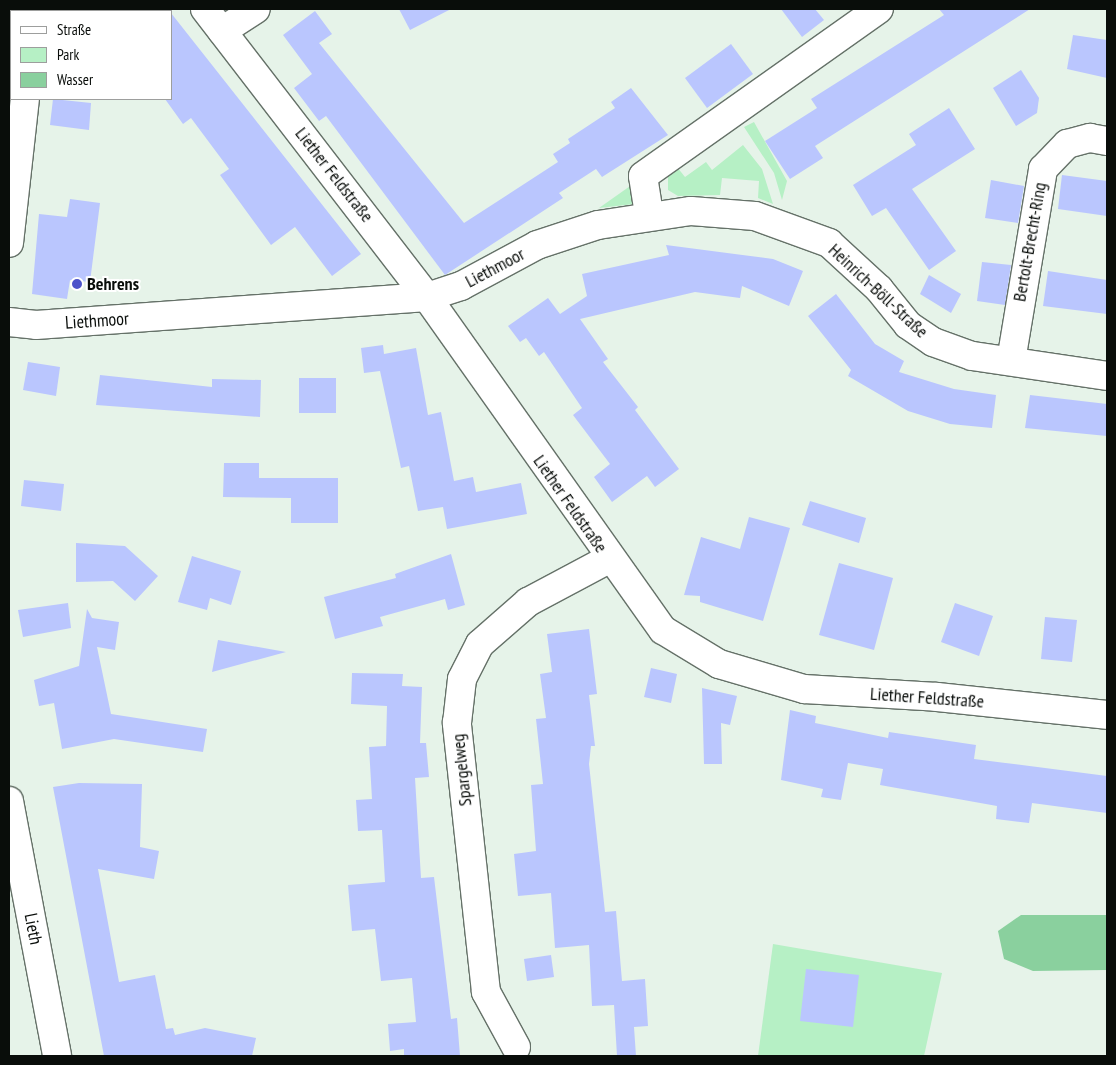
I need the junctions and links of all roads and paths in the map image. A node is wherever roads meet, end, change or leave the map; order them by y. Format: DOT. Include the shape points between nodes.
graph roads {
  1 [pos="204,9"];
  2 [pos="256,9"];
  3 [pos="879,9"];
  4 [pos="222,31"];
  5 [pos="25,100"];
  6 [pos="1107,141"];
  7 [pos="649,214"];
  8 [pos="9,242"];
  9 [pos="427,297"];
  10 [pos="9,322"];
  11 [pos="1011,361"];
  12 [pos="1107,376"];
  13 [pos="609,559"];
  14 [pos="1107,715"];
  15 [pos="9,801"];
  16 [pos="516,1047"];
  17 [pos="57,1056"];
  1 -- 4 [label="street, Liether Feldstraße"];
  2 -- 4 [label="street"];
  3 -- 7 [label="street" via="643,176"];
  4 -- 9 [label="street, Liether Feldstraße"];
  5 -- 8 [label="street"];
  6 -- 11 [label="street, Bertolt-Brecht-Ring" via="1090,138 1067,144 1044,169"];
  7 -- 9 [label="street, Liethmoor" via="537,245 461,286"];
  7 -- 11 [label="street, Heinrich-Böll-Straße" via="691,211 755,216 799,229 829,242 855,264 908,325 933,342 972,356"];
  9 -- 10 [label="street, Liethmoor" via="36,325"];
  9 -- 13 [label="street, Liether Feldstraße"];
  11 -- 12 [label="street, Heinrich-Böll-Straße"];
  13 -- 14 [label="street, Liether Feldstraße" via="662,630 687,648 771,682 846,693 937,696"];
  13 -- 16 [label="street, Spargelweg" via="528,602 480,644 462,680 457,723 486,992"];
  15 -- 17 [label="street, Lieth"];
}
